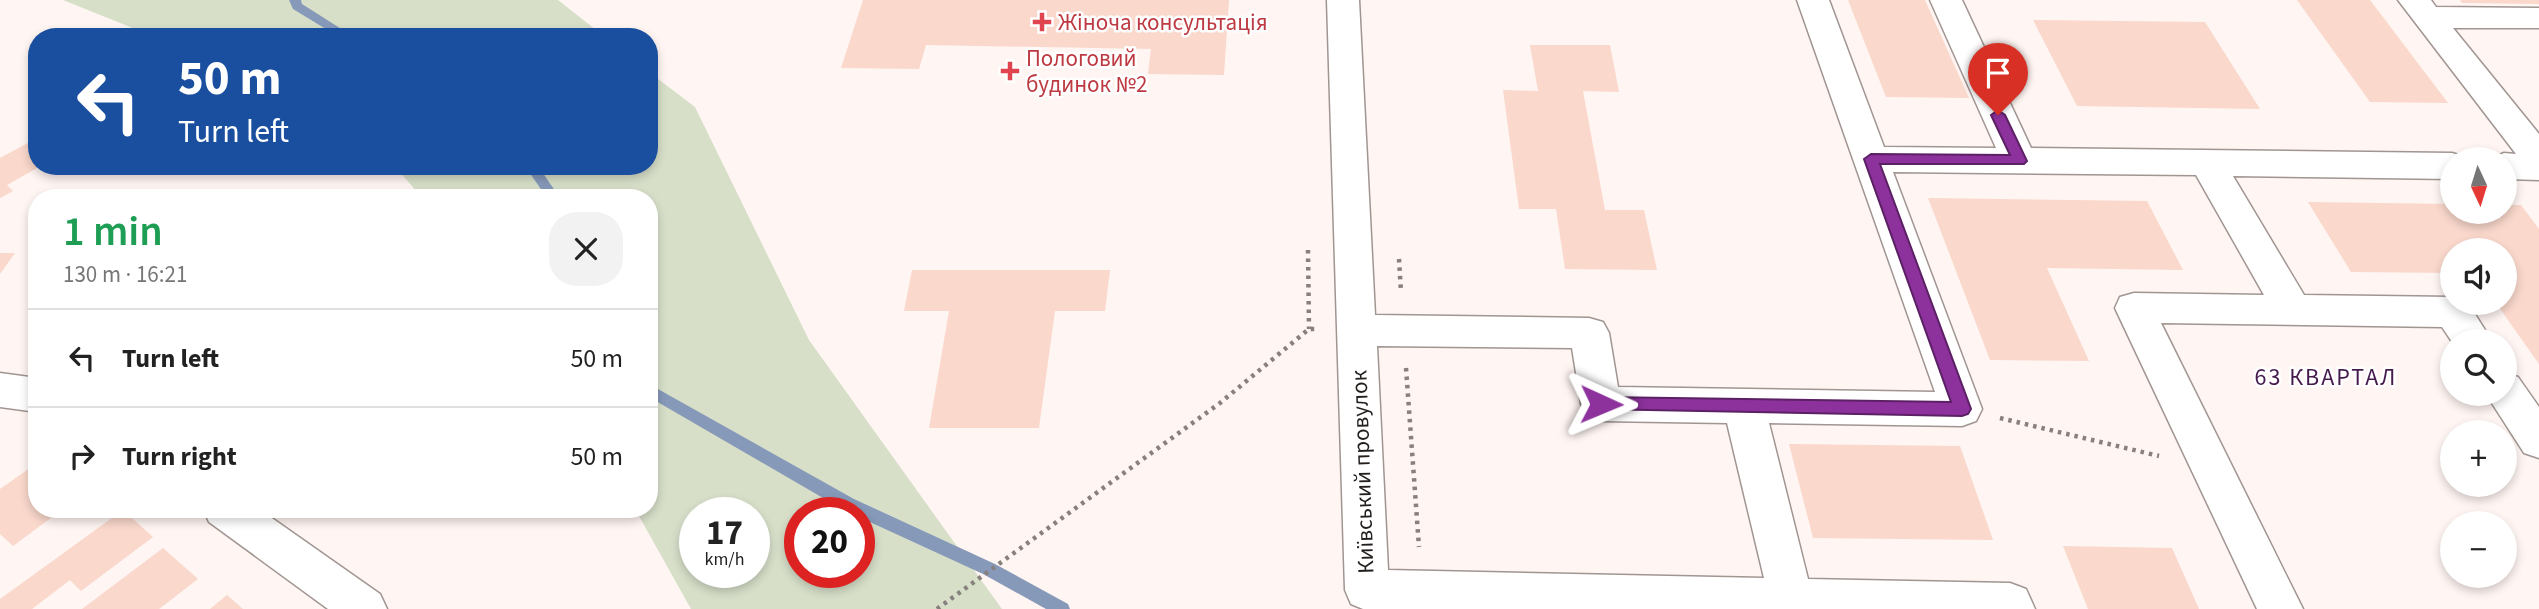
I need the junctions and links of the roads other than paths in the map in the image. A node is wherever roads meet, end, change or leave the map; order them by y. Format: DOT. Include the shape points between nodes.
graph roads {
  1 [pos="1343,0"];
  2 [pos="1813,0"];
  3 [pos="1946,0"];
  4 [pos="2421,9"];
  5 [pos="2539,18"];
  6 [pos="2539,158"];
  7 [pos="1871,159"];
  8 [pos="2019,161"];
  9 [pos="2207,163"];
  10 [pos="2440,166"];
  11 [pos="2517,166"];
  12 [pos="2539,167"];
  13 [pos="2292,309"];
  14 [pos="2464,329"];
  15 [pos="1356,330"];
  16 [pos="0,390"];
  17 [pos="28,393"];
  18 [pos="1744,406"];
  19 [pos="2515,406"];
  20 [pos="2539,441"];
  21 [pos="237,518"];
  22 [pos="1791,599"];
  23 [pos="364,609"];
  24 [pos="2012,609"];
  25 [pos="2280,609"];
  1 -- 15 [label="street, Київський провулок"];
  2 -- 7 [label="street"];
  3 -- 8 [label="street"];
  4 -- 5 [label="street"];
  4 -- 6 [label="street"];
  7 -- 8 [label="street"];
  7 -- 18 [label="street" via="1962,409"];
  8 -- 9 [label="street"];
  9 -- 10 [label="street"];
  9 -- 13 [label="street"];
  11 -- 12 [label="street"];
  13 -- 14 [label="street" via="2453,312"];
  13 -- 25 [label="street" via="2134,308"];
  15 -- 18 [label="street" via="1590,333 1601,404"];
  15 -- 22 [label="street, Київський провулок" via="1367,590"];
  16 -- 17 [label="street"];
  18 -- 22 [label="street"];
  19 -- 20 [label="street"];
  21 -- 23 [label="street"];
  22 -- 24 [label="street, Київський провулок" via="2010,604"];
}
